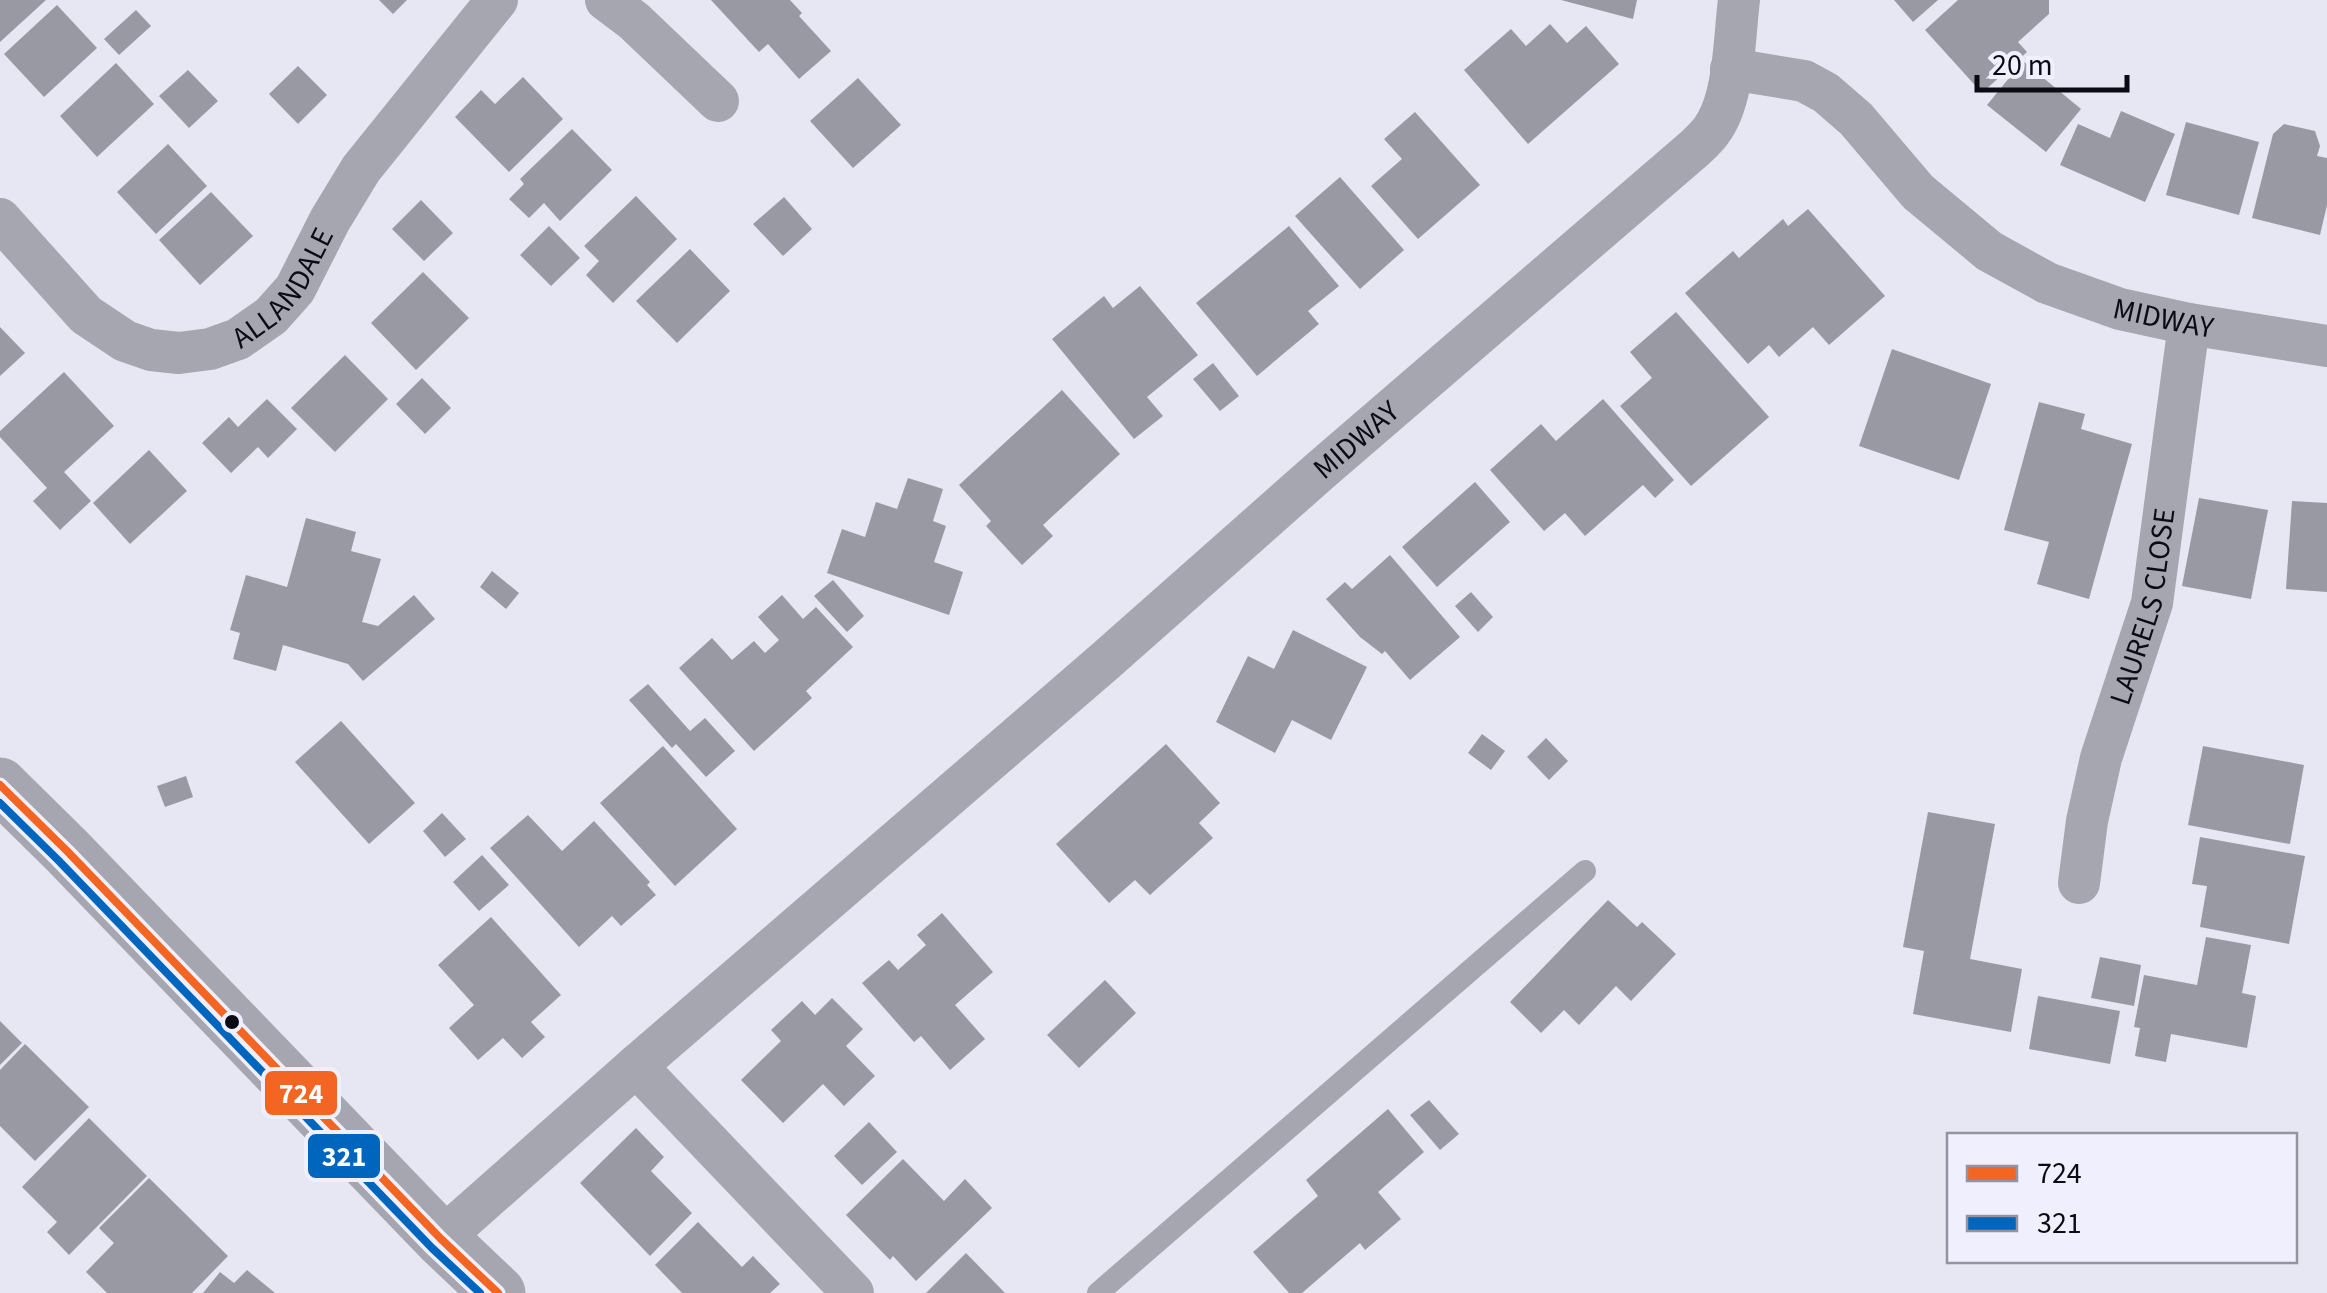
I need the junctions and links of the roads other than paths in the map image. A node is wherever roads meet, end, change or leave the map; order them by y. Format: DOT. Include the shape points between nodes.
graph roads {
  1 [pos="497,0"];
  2 [pos="606,0"];
  3 [pos="1739,0"];
  4 [pos="1731,70"];
  5 [pos="718,100"];
  6 [pos="0,220"];
  7 [pos="2189,324"];
  8 [pos="2327,346"];
  9 [pos="0,784"];
  10 [pos="1586,871"];
  11 [pos="2079,883"];
  12 [pos="636,1066"];
  13 [pos="441,1239"];
  14 [pos="498,1293"];
  15 [pos="852,1293"];
  16 [pos="1098,1293"];
  1 -- 6 [label="street, ALLANDALE" via="361,168 294,289 238,339 179,353 125,341 86,315"];
  2 -- 5 [label="street"];
  3 -- 4 [label="street"];
  4 -- 7 [label="street, MIDWAY" via="1804,81 1826,92 1918,192 1989,251 2047,283 2120,310"];
  4 -- 12 [label="street, MIDWAY" via="1724,106 1694,148"];
  7 -- 8 [label="street, MIDWAY"];
  7 -- 11 [label="street, LAURELS CLOSE" via="2152,602 2101,758"];
  9 -- 13 [label="main road"];
  10 -- 16 [label="lane"];
  12 -- 13 [label="street, MIDWAY"];
  12 -- 15 [label="street"];
  13 -- 14 [label="main road"];
}
